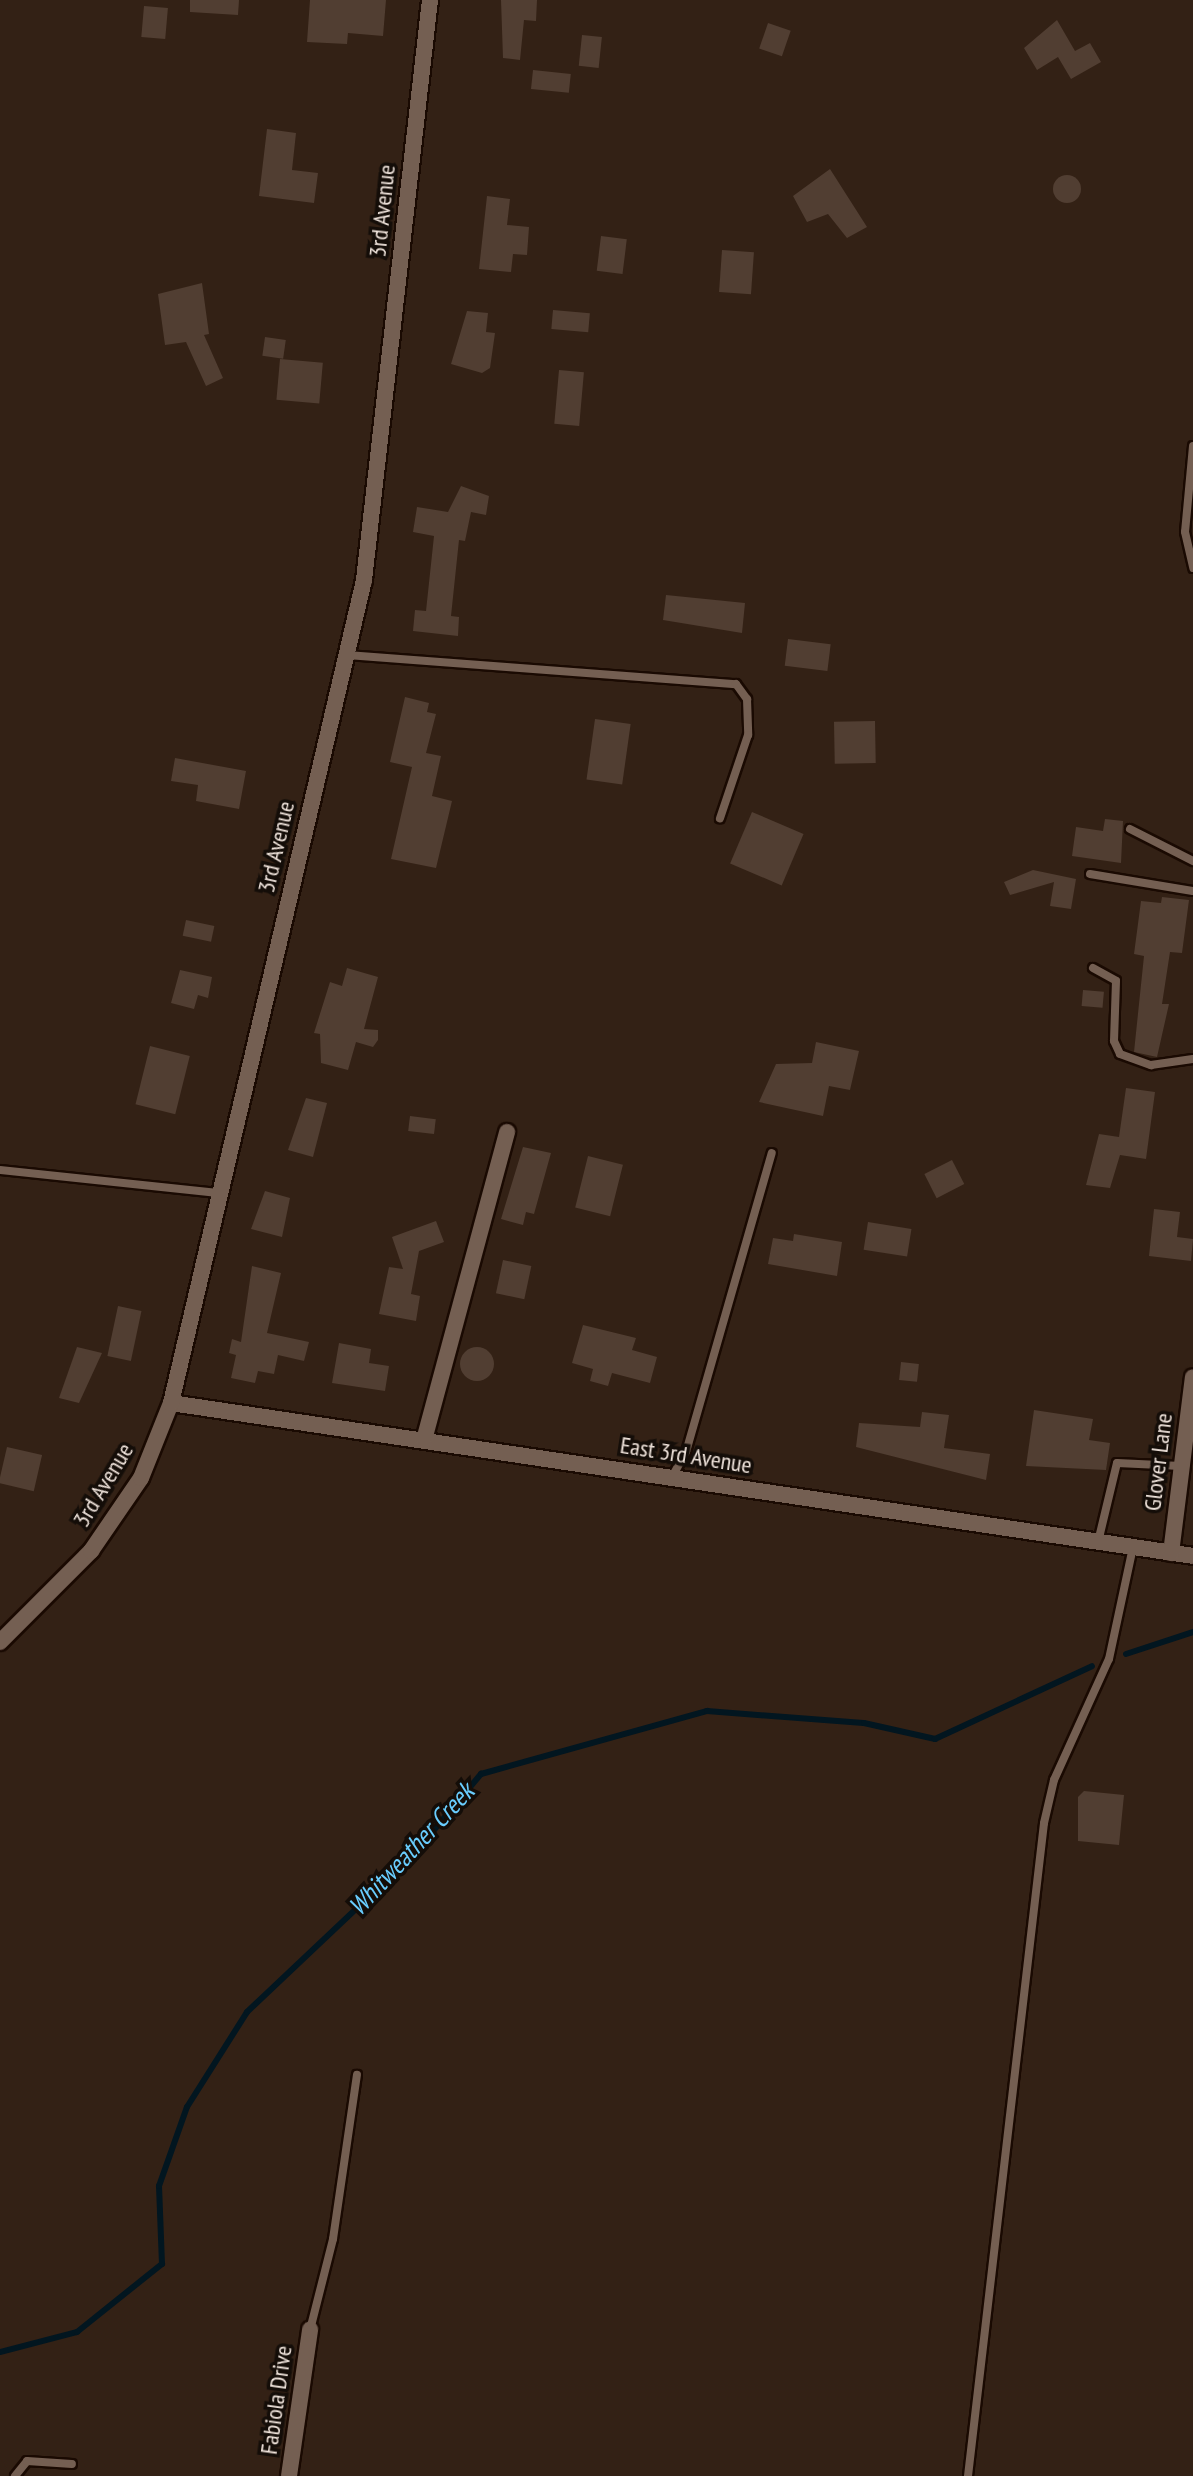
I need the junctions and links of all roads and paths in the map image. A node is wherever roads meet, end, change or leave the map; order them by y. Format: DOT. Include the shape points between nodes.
graph roads {
  1 [pos="430,0"];
  2 [pos="1193,446"];
  3 [pos="1193,568"];
  4 [pos="347,655"];
  5 [pos="720,818"];
  6 [pos="1130,829"];
  7 [pos="1193,861"];
  8 [pos="1090,874"];
  9 [pos="1193,891"];
  10 [pos="1093,968"];
  11 [pos="1193,1059"];
  12 [pos="507,1132"];
  13 [pos="772,1153"];
  14 [pos="0,1170"];
  15 [pos="219,1193"];
  16 [pos="1193,1377"];
  17 [pos="171,1403"];
  18 [pos="424,1440"];
  19 [pos="1182,1466"];
  20 [pos="671,1477"];
  21 [pos="1098,1542"];
  22 [pos="1133,1547"];
  23 [pos="1171,1553"];
  24 [pos="1193,1556"];
  25 [pos="0,1642"];
  26 [pos="357,2075"];
  27 [pos="310,2330"];
  28 [pos="72,2464"];
  29 [pos="15,2476"];
  30 [pos="289,2476"];
  31 [pos="968,2476"];
  1 -- 4 [label="street, 3rd Avenue" via="364,580"];
  2 -- 3 [label="lane" via="1185,532"];
  4 -- 5 [label="lane" via="736,684 747,699 748,735"];
  4 -- 15 [label="street, 3rd Avenue"];
  6 -- 7 [label="lane"];
  8 -- 9 [label="lane"];
  10 -- 11 [label="lane" via="1116,981 1114,1041 1120,1054 1151,1065"];
  12 -- 18 [label="street"];
  13 -- 20 [label="lane" via="686,1452"];
  14 -- 15 [label="lane"];
  15 -- 17 [label="street, 3rd Avenue"];
  16 -- 19 [label="street, Glover Lane"];
  17 -- 18 [label="street, East 3rd Avenue"];
  17 -- 25 [label="street, 3rd Avenue" via="141,1478 91,1551"];
  18 -- 20 [label="street, East 3rd Avenue"];
  19 -- 21 [label="lane" via="1117,1463"];
  19 -- 23 [label="street, Glover Lane"];
  20 -- 21 [label="street, East 3rd Avenue"];
  21 -- 22 [label="street, East 3rd Avenue"];
  22 -- 23 [label="street, East 3rd Avenue"];
  22 -- 31 [label="lane" via="1109,1659 1054,1780 1044,1823"];
  23 -- 24 [label="street, East 3rd Avenue"];
  26 -- 27 [label="lane" via="333,2239"];
  27 -- 30 [label="street, Fabiola Drive"];
  28 -- 29 [label="lane" via="27,2461"];
}
